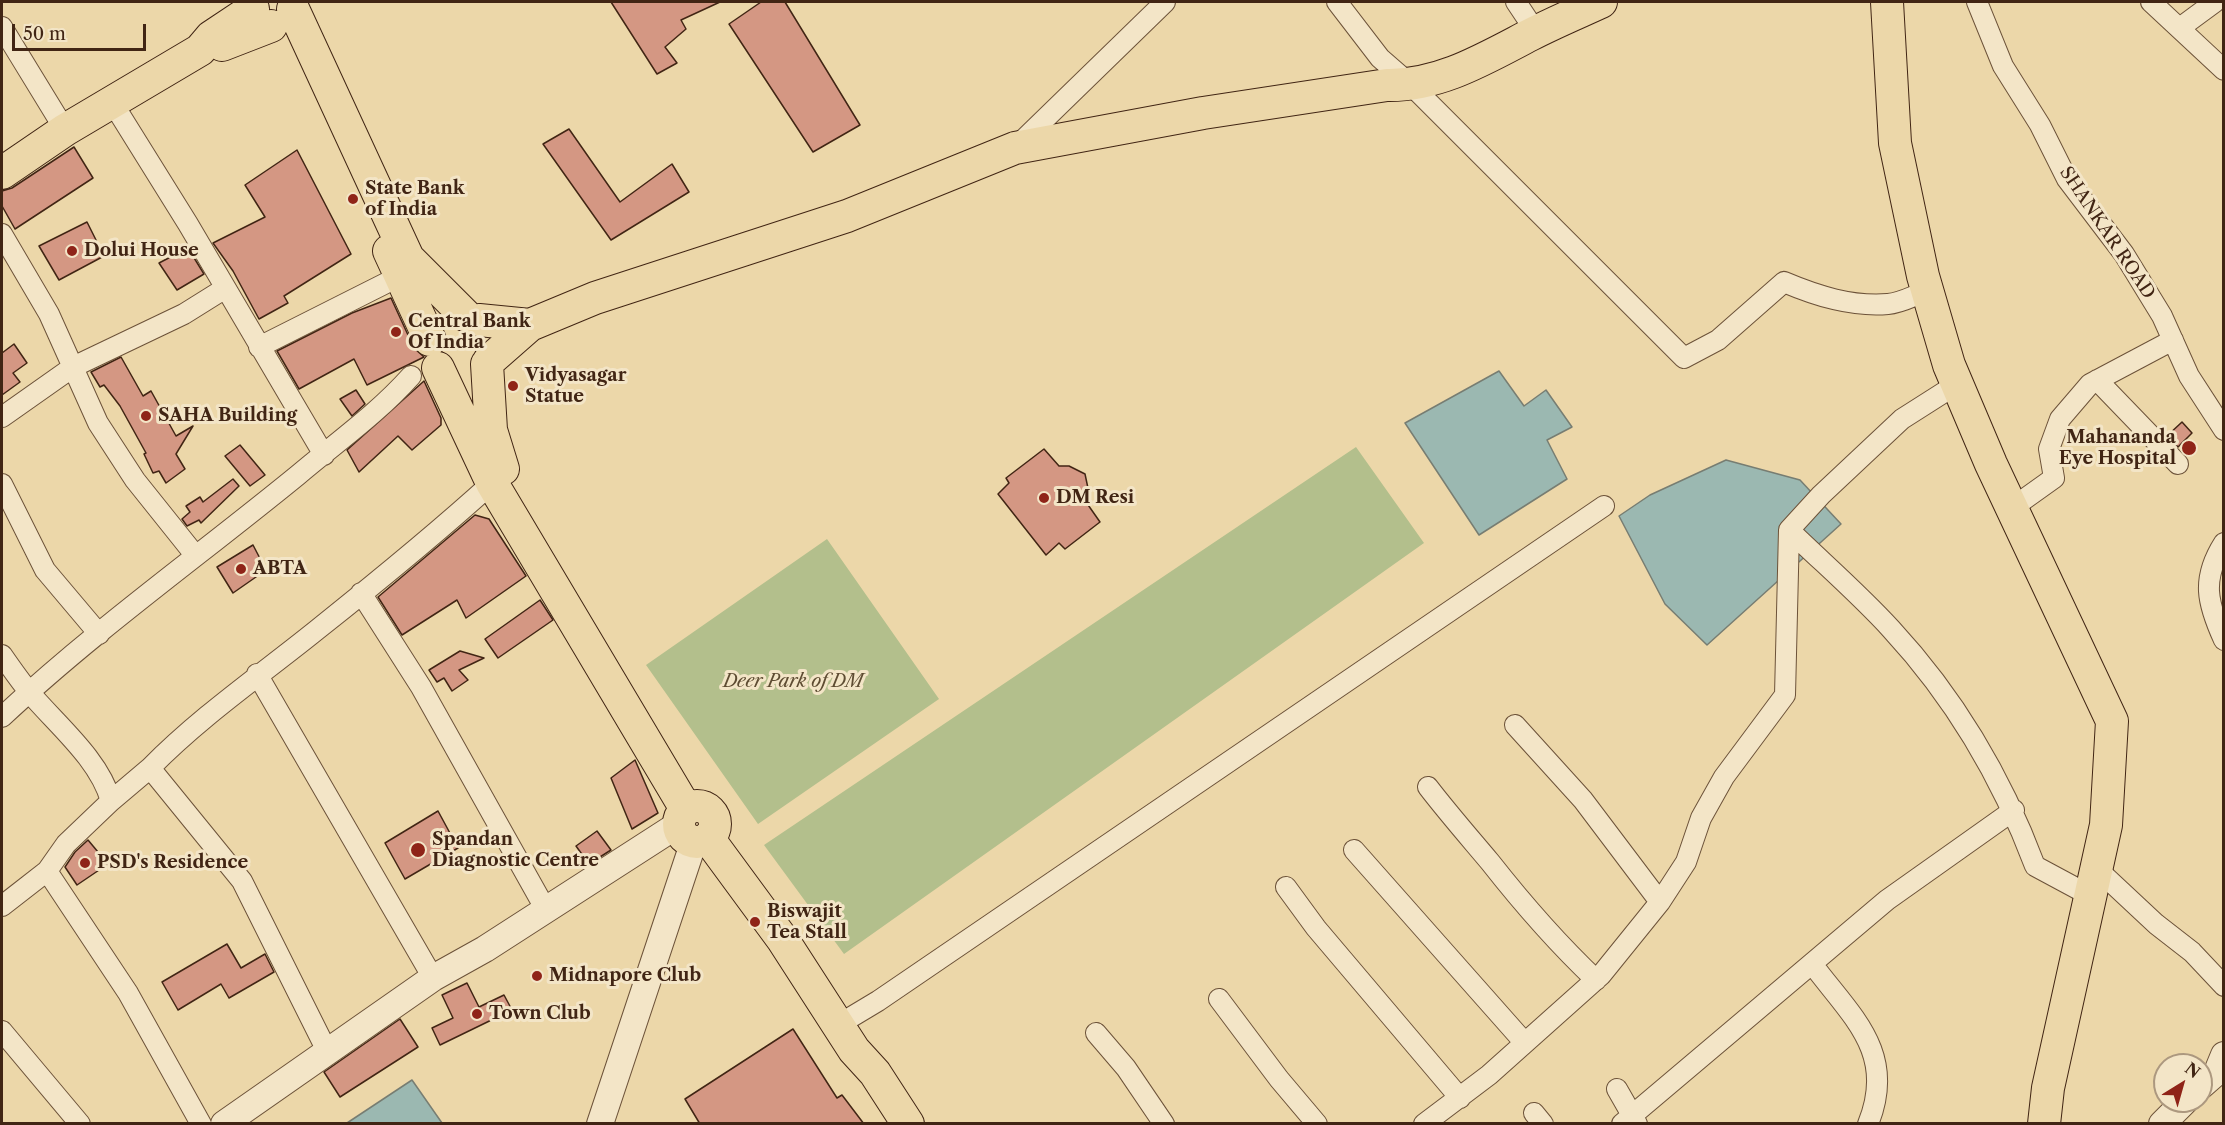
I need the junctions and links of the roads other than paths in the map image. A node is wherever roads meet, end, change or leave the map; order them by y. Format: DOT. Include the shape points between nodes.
graph roads {
  1 [pos="1165,2"];
  2 [pos="1337,2"];
  3 [pos="1516,2"];
  4 [pos="1601,2"];
  5 [pos="1887,2"];
  6 [pos="1977,2"];
  7 [pos="2151,2"];
  8 [pos="2215,2"];
  9 [pos="274,12"];
  10 [pos="2,27"];
  11 [pos="2181,27"];
  12 [pos="1530,35"];
  13 [pos="2223,70"];
  14 [pos="1411,85"];
  15 [pos="112,102"];
  16 [pos="64,130"];
  17 [pos="1015,148"];
  18 [pos="2,173"];
  19 [pos="2,234"];
  20 [pos="400,276"];
  21 [pos="224,289"];
  22 [pos="1928,291"];
  23 [pos="472,318"];
  24 [pos="530,325"];
  25 [pos="2173,340"];
  26 [pos="259,347"];
  27 [pos="426,361"];
  28 [pos="488,362"];
  29 [pos="73,368"];
  30 [pos="2097,380"];
  31 [pos="1957,384"];
  32 [pos="2,417"];
  33 [pos="2223,430"];
  34 [pos="324,455"];
  35 [pos="2178,464"];
  36 [pos="492,483"];
  37 [pos="2,484"];
  38 [pos="1604,506"];
  39 [pos="2013,508"];
  40 [pos="1789,530"];
  41 [pos="2223,543"];
  42 [pos="195,555"];
  43 [pos="360,593"];
  44 [pos="99,634"];
  45 [pos="2223,640"];
  46 [pos="2,655"];
  47 [pos="257,674"];
  48 [pos="29,692"];
  49 [pos="2,717"];
  50 [pos="1515,725"];
  51 [pos="150,768"];
  52 [pos="1428,787"];
  53 [pos="111,801"];
  54 [pos="2014,810"];
  55 [pos="698,824"];
  56 [pos="1354,850"];
  57 [pos="47,871"];
  58 [pos="2092,881"];
  59 [pos="1286,887"];
  60 [pos="1660,902"];
  61 [pos="2,906"];
  62 [pos="546,910"];
  63 [pos="1813,965"];
  64 [pos="433,978"];
  65 [pos="1596,980"];
  66 [pos="2223,986"];
  67 [pos="1219,999"];
  68 [pos="845,1021"];
  69 [pos="2,1031"];
  70 [pos="1096,1033"];
  71 [pos="1524,1042"];
  72 [pos="328,1053"];
  73 [pos="1617,1089"];
  74 [pos="1460,1098"];
  75 [pos="2173,1113"];
  76 [pos="1631,1121"];
  77 [pos="80,1124"];
  78 [pos="201,1124"];
  79 [pos="224,1124"];
  80 [pos="600,1124"];
  81 [pos="908,1124"];
  82 [pos="1164,1124"];
  83 [pos="1317,1124"];
  84 [pos="1424,1124"];
  85 [pos="1868,1124"];
  86 [pos="2044,1124"];
  87 [pos="2162,1124"];
  1 -- 17 [label="street"];
  2 -- 14 [label="street" via="1380,58"];
  3 -- 12 [label="street" via="1528,20"];
  4 -- 12 [label="main road"];
  5 -- 22 [label="main road" via="1895,143"];
  6 -- 25 [label="street, SHANKAR ROAD" via="2003,66 2040,125 2067,179 2124,254"];
  7 -- 11 [label="street"];
  8 -- 11 [label="street"];
  9 -- 15 [label="main road"];
  9 -- 20 [label="main road"];
  9 -- 23 [label="main road" via="408,258"];
  10 -- 16 [label="street"];
  11 -- 13 [label="street"];
  12 -- 14 [label="main road" via="1481,62"];
  14 -- 17 [label="main road" via="1387,85 1214,111"];
  14 -- 22 [label="street" via="1684,358 1718,340 1784,282 1821,297 1858,303 1889,304"];
  15 -- 16 [label="main road"];
  15 -- 21 [label="street"];
  16 -- 18 [label="main road"];
  17 -- 24 [label="main road" via="847,216 595,298"];
  19 -- 29 [label="street" via="49,314"];
  20 -- 26 [label="street"];
  20 -- 27 [label="main road"];
  21 -- 26 [label="street"];
  21 -- 29 [label="street" via="184,314"];
  22 -- 31 [label="main road"];
  23 -- 24 [label="main road"];
  23 -- 27 [label="main road" via="453,315 442,320 434,329"];
  23 -- 28 [label="main road" via="489,332 493,346"];
  24 -- 28 [label="main road"];
  25 -- 30 [label="street"];
  25 -- 33 [label="street, SHANKAR ROAD" via="2189,375"];
  26 -- 34 [label="street"];
  27 -- 28 [label="main road" via="451,376 465,378 479,372"];
  27 -- 34 [label="street" via="387,403"];
  27 -- 36 [label="main road"];
  28 -- 55 [label="main road" via="491,430 499,460"];
  29 -- 32 [label="street"];
  29 -- 42 [label="street" via="98,423 135,480"];
  30 -- 35 [label="street"];
  30 -- 39 [label="street" via="2060,419 2049,449 2054,478"];
  31 -- 39 [label="main road"];
  31 -- 40 [label="street" via="1902,419"];
  34 -- 42 [label="street"];
  36 -- 43 [label="street"];
  36 -- 55 [label="main road"];
  37 -- 44 [label="street" via="45,570"];
  38 -- 68 [label="street"];
  39 -- 58 [label="main road" via="2112,721 2106,825"];
  40 -- 54 [label="street" via="1916,658 1969,730"];
  40 -- 60 [label="street" via="1785,695 1724,777 1701,818 1686,862"];
  41 -- 45 [label="street" via="2213,559 2207,583 2212,613"];
  42 -- 44 [label="street"];
  43 -- 47 [label="street"];
  43 -- 62 [label="street" via="427,698"];
  44 -- 48 [label="street"];
  46 -- 48 [label="street"];
  47 -- 51 [label="street" via="178,739"];
  47 -- 64 [label="street"];
  48 -- 49 [label="street"];
  48 -- 53 [label="street" via="94,767"];
  50 -- 60 [label="street" via="1583,800"];
  51 -- 53 [label="street"];
  51 -- 72 [label="street" via="242,881"];
  52 -- 65 [label="street" via="1511,891"];
  53 -- 57 [label="street" via="66,844"];
  54 -- 58 [label="street" via="2035,866"];
  54 -- 63 [label="street" via="1887,900"];
  55 -- 62 [label="street"];
  55 -- 68 [label="main road"];
  55 -- 80 [label="street"];
  56 -- 71 [label="street"];
  57 -- 61 [label="street"];
  57 -- 78 [label="street" via="128,993"];
  58 -- 66 [label="street" via="2192,952"];
  58 -- 86 [label="main road" via="2048,1088"];
  59 -- 74 [label="street"];
  60 -- 65 [label="street"];
  62 -- 64 [label="street"];
  63 -- 76 [label="street"];
  63 -- 85 [label="street" via="1866,1036 1876,1057 1878,1081"];
  64 -- 72 [label="street"];
  65 -- 71 [label="street"];
  67 -- 83 [label="street"];
  68 -- 81 [label="main road" via="854,1050 875,1073"];
  69 -- 77 [label="street"];
  70 -- 82 [label="street" via="1126,1068"];
  71 -- 74 [label="street"];
  72 -- 79 [label="street"];
  73 -- 76 [label="street"];
  74 -- 84 [label="street"];
  75 -- 87 [label="street"];
}
